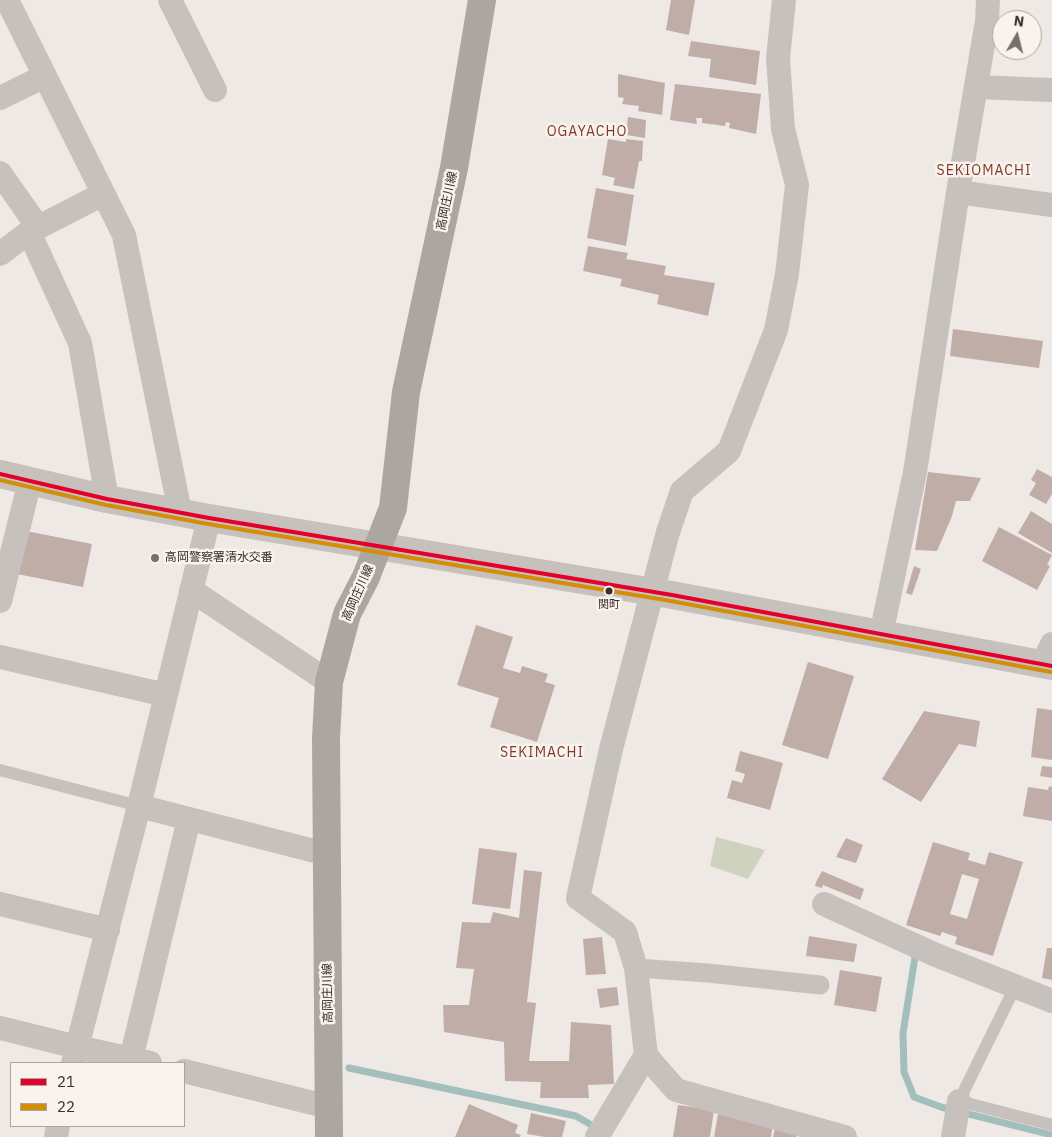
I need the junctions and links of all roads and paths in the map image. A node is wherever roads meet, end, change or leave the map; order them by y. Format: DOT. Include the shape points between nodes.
graph roads {
  1 [pos="170,0"];
  2 [pos="482,0"];
  3 [pos="784,0"];
  4 [pos="988,0"];
  5 [pos="12,6"];
  6 [pos="45,76"];
  7 [pos="976,87"];
  8 [pos="215,90"];
  9 [pos="1052,90"];
  10 [pos="0,98"];
  11 [pos="0,173"];
  12 [pos="958,192"];
  13 [pos="104,194"];
  14 [pos="1052,205"];
  15 [pos="34,229"];
  16 [pos="0,254"];
  17 [pos="0,474"];
  18 [pos="30,481"];
  19 [pos="107,499"];
  20 [pos="180,512"];
  21 [pos="209,518"];
  22 [pos="379,546"];
  23 [pos="191,590"];
  24 [pos="653,592"];
  25 [pos="0,601"];
  26 [pos="881,635"];
  27 [pos="0,657"];
  28 [pos="1049,658"];
  29 [pos="329,682"];
  30 [pos="166,696"];
  31 [pos="0,770"];
  32 [pos="139,806"];
  33 [pos="190,819"];
  34 [pos="326,854"];
  35 [pos="0,904"];
  36 [pos="824,904"];
  37 [pos="108,930"];
  38 [pos="636,968"];
  39 [pos="820,984"];
  40 [pos="1015,987"];
  41 [pos="1052,1001"];
  42 [pos="0,1028"];
  43 [pos="75,1055"];
  44 [pos="646,1055"];
  45 [pos="141,1061"];
  46 [pos="185,1072"];
  47 [pos="959,1101"];
  48 [pos="329,1107"];
  49 [pos="1052,1125"];
  50 [pos="329,1137"];
  51 [pos="597,1137"];
  52 [pos="845,1137"];
  53 [pos="952,1137"];
  1 -- 8 [label="street"];
  2 -- 22 [label="main road, 高岡庄川線" via="454,168 406,392 393,508"];
  3 -- 24 [label="street" via="778,58 783,129 797,185 787,274 776,330 729,451 682,491"];
  4 -- 7 [label="street"];
  5 -- 6 [label="street"];
  6 -- 10 [label="street"];
  6 -- 13 [label="street"];
  7 -- 9 [label="street"];
  7 -- 12 [label="street"];
  11 -- 15 [label="street"];
  12 -- 14 [label="street"];
  12 -- 26 [label="street" via="915,472"];
  13 -- 15 [label="street"];
  13 -- 20 [label="street" via="124,234"];
  15 -- 16 [label="street"];
  15 -- 19 [label="street" via="80,343"];
  17 -- 18 [label="street"];
  18 -- 19 [label="street"];
  18 -- 25 [label="street"];
  19 -- 20 [label="street"];
  20 -- 21 [label="street"];
  21 -- 22 [label="street"];
  21 -- 23 [label="street"];
  22 -- 24 [label="street"];
  22 -- 29 [label="main road, 高岡庄川線" via="347,614"];
  23 -- 29 [label="street"];
  23 -- 30 [label="street"];
  24 -- 26 [label="street"];
  24 -- 38 [label="street" via="578,898 626,932"];
  26 -- 28 [label="street"];
  27 -- 30 [label="street"];
  29 -- 34 [label="main road, 高岡庄川線"];
  30 -- 32 [label="street"];
  31 -- 32 [label="lane"];
  32 -- 33 [label="street"];
  32 -- 37 [label="street"];
  33 -- 34 [label="street"];
  33 -- 45 [label="street"];
  34 -- 48 [label="main road, 高岡庄川線"];
  35 -- 37 [label="street"];
  36 -- 40 [label="street"];
  37 -- 43 [label="street"];
  38 -- 39 [label="street"];
  38 -- 44 [label="street"];
  40 -- 41 [label="street"];
  40 -- 47 [label="lane"];
  42 -- 43 [label="street"];
  43 -- 45 [label="street"];
  44 -- 51 [label="street"];
  44 -- 52 [label="street" via="676,1090"];
  46 -- 48 [label="street"];
  47 -- 49 [label="lane"];
  47 -- 53 [label="street"];
  48 -- 50 [label="main road, 高岡庄川線"];
}
